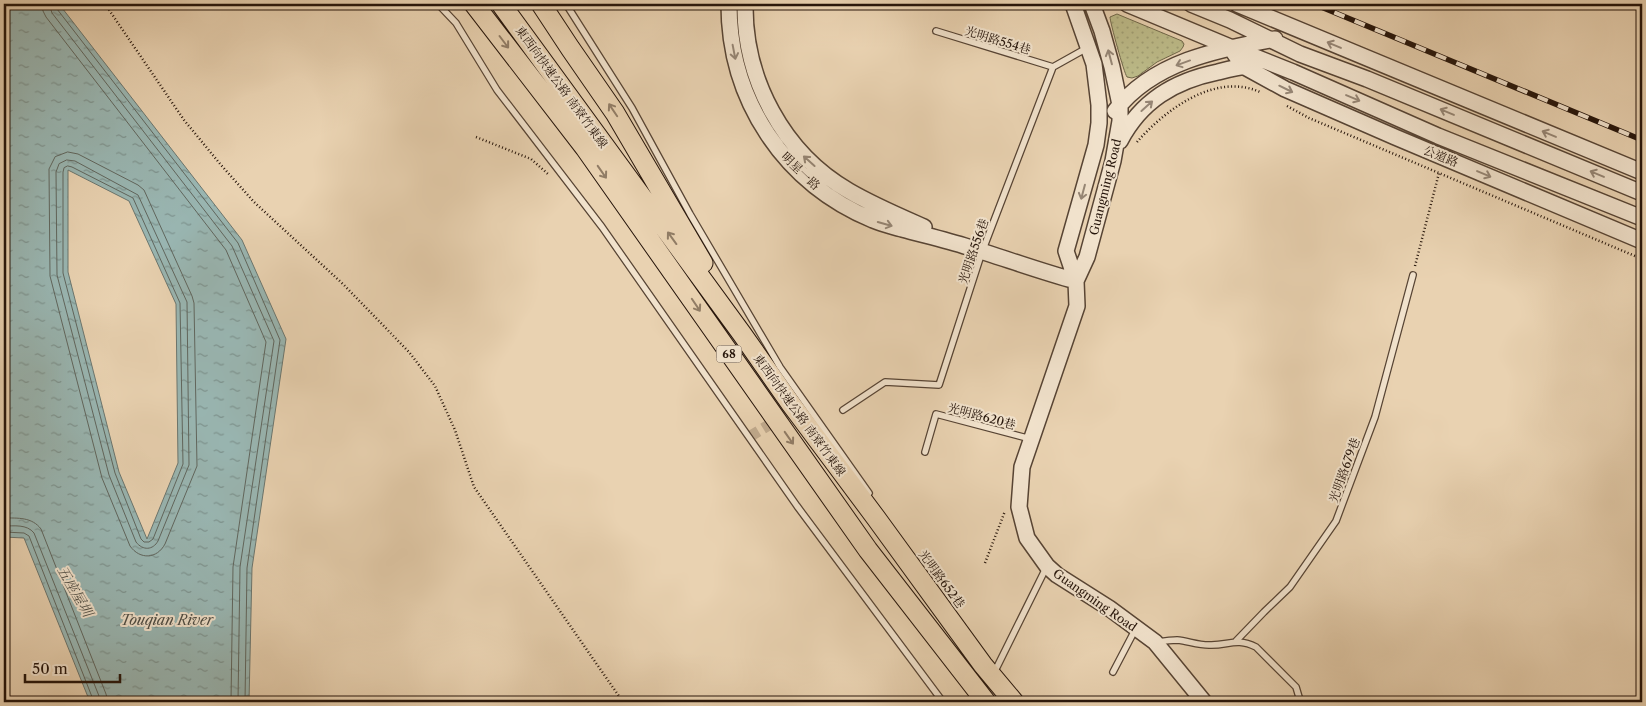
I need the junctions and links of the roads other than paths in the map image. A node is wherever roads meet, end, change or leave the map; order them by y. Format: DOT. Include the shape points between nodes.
graph roads {
  1 [pos="438,4"];
  2 [pos="474,4"];
  3 [pos="501,4"];
  4 [pos="532,4"];
  5 [pos="542,4"];
  6 [pos="566,4"];
  7 [pos="729,4"];
  8 [pos="745,4"];
  9 [pos="1073,4"];
  10 [pos="1092,4"];
  11 [pos="1127,4"];
  12 [pos="1191,4"];
  13 [pos="1237,4"];
  14 [pos="936,31"];
  15 [pos="1308,34"];
  16 [pos="1273,40"];
  17 [pos="1089,47"];
  18 [pos="1230,47"];
  19 [pos="570,48"];
  20 [pos="1243,66"];
  21 [pos="1053,67"];
  22 [pos="1293,72"];
  23 [pos="1120,105"];
  24 [pos="1096,145"];
  25 [pos="1113,161"];
  26 [pos="1642,172"];
  27 [pos="1642,192"];
  28 [pos="1642,218"];
  29 [pos="1642,241"];
  30 [pos="976,249"];
  31 [pos="1413,275"];
  32 [pos="1076,281"];
  33 [pos="742,334"];
  34 [pos="843,410"];
  35 [pos="1031,440"];
  36 [pos="925,452"];
  37 [pos="874,500"];
  38 [pos="1046,566"];
  39 [pos="962,625"];
  40 [pos="1136,628"];
  41 [pos="1236,641"];
  42 [pos="1155,642"];
  43 [pos="1113,672"];
  44 [pos="943,702"];
  45 [pos="986,702"];
  46 [pos="1014,702"];
  47 [pos="1204,702"];
  48 [pos="1299,702"];
  1 -- 44 [label="lane" via="456,24 497,90 602,227 797,506"];
  2 -- 45 [label="highway, 東西向快速公路 南寮竹東線 / 68, one-way" via="585,148 868,550"];
  33 -- 3 [label="highway, 東西向快速公路 南寮竹東線 / 68, one-way"];
  4 -- 19 [label="highway"];
  5 -- 19 [label="highway"];
  6 -- 37 [label="lane" via="632,108 780,366"];
  7 -- 30 [label="street, 明星一路, one-way" via="729,25 737,66 750,104 786,160 840,205 875,221"];
  30 -- 8 [label="street, 明星一路, one-way" via="848,191 799,152 779,125 764,96 744,24"];
  9 -- 17 [label="street, Guangming Road"];
  23 -- 10 [label="street, Guangming Road, one-way" via="1108,50"];
  11 -- 18 [label="street, 公道路"];
  12 -- 16 [label="street"];
  13 -- 15 [label="street"];
  14 -- 21 [label="lane, 光明路554巷"];
  15 -- 16 [label="street"];
  26 -- 15 [label="street, one-way"];
  16 -- 18 [label="street"];
  27 -- 16 [label="street, one-way" via="1367,78 1300,54"];
  17 -- 21 [label="lane"];
  17 -- 24 [label="street, Guangming Road" via="1099,105"];
  18 -- 20 [label="street, 公道路"];
  18 -- 22 [label="street, 公道路"];
  18 -- 23 [label="street, one-way" via="1163,72"];
  33 -- 19 [label="highway, one-way" via="615,112"];
  20 -- 22 [label="street, 公道路"];
  25 -- 20 [label="street, 公道路, one-way" via="1131,121 1158,96 1187,80"];
  20 -- 29 [label="street, 公道路, one-way" via="1285,89 1387,134"];
  21 -- 30 [label="lane, 光明路556巷"];
  22 -- 28 [label="street, 公道路, one-way" via="1438,136"];
  23 -- 24 [label="street"];
  23 -- 25 [label="street, Guangming Road"];
  24 -- 32 [label="street, Guangming Road, one-way" via="1066,251"];
  25 -- 32 [label="street, Guangming Road" via="1087,257"];
  30 -- 32 [label="street, 明星一路"];
  30 -- 34 [label="lane, 光明路556巷" via="939,385 885,382"];
  31 -- 41 [label="lane, 光明路679巷" via="1375,417 1336,521 1290,587"];
  32 -- 35 [label="street, Guangming Road" via="1077,306"];
  33 -- 46 [label="highway, 東西向快速公路 南寮竹東線 / 68" via="983,665"];
  35 -- 36 [label="lane, 光明路620巷" via="936,414"];
  35 -- 38 [label="street, Guangming Road" via="1022,466 1019,507 1027,538"];
  38 -- 39 [label="lane, 光明路652巷" via="995,671"];
  38 -- 40 [label="street, Guangming Road"];
  40 -- 42 [label="street, Guangming Road"];
  40 -- 43 [label="lane"];
  41 -- 42 [label="lane" via="1212,645 1177,640"];
  41 -- 48 [label="lane" via="1256,647 1296,687"];
  42 -- 47 [label="street, Guangming Road"];
}
